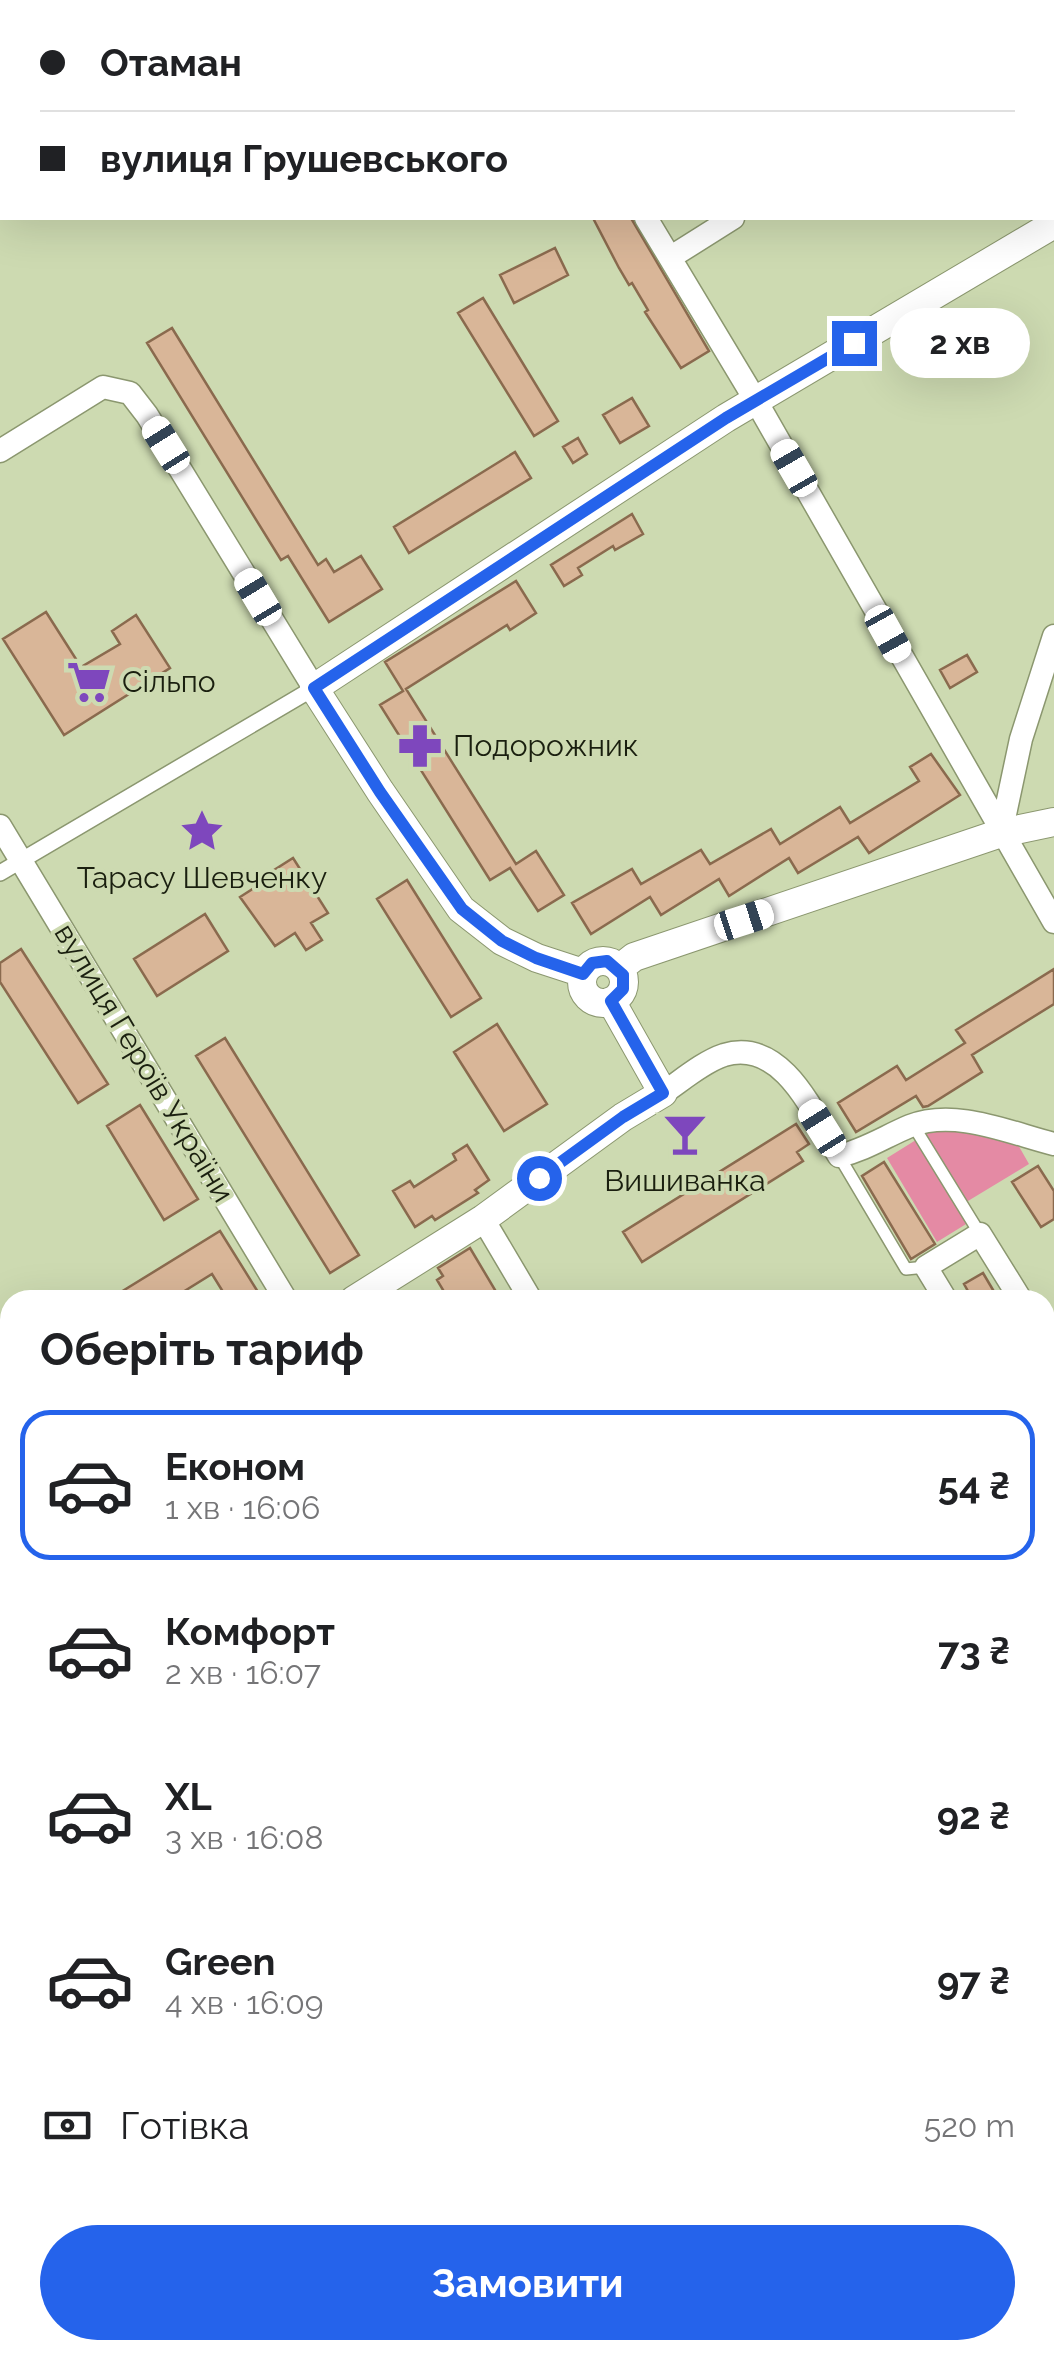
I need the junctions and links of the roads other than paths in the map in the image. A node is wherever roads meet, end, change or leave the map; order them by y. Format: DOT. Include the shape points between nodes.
graph roads {
  1 [pos="647,220"];
  2 [pos="731,220"];
  3 [pos="1049,223"];
  4 [pos="670,257"];
  5 [pos="756,401"];
  6 [pos="0,451"];
  7 [pos="1054,636"];
  8 [pos="314,688"];
  9 [pos="1054,822"];
  10 [pos="0,826"];
  11 [pos="1001,833"];
  12 [pos="22,860"];
  13 [pos="0,873"];
  14 [pos="1054,922"];
  15 [pos="620,968"];
  16 [pos="583,974"];
  17 [pos="611,1001"];
  18 [pos="663,1093"];
  19 [pos="913,1124"];
  20 [pos="1054,1144"];
  21 [pos="839,1156"];
  22 [pos="484,1219"];
  23 [pos="980,1234"];
  24 [pos="926,1267"];
  25 [pos="280,1290"];
  26 [pos="370,1290"];
  27 [pos="525,1290"];
  28 [pos="940,1290"];
  29 [pos="1015,1290"];
  1 -- 4 [label="street"];
  2 -- 4 [label="street"];
  3 -- 5 [label="street"];
  4 -- 5 [label="street"];
  5 -- 8 [label="street"];
  5 -- 11 [label="street"];
  6 -- 8 [label="street" via="104,386 130,393"];
  7 -- 11 [label="street" via="1021,739"];
  8 -- 12 [label="street"];
  8 -- 16 [label="street" via="462,909 502,941"];
  9 -- 11 [label="street"];
  10 -- 12 [label="street, вулиця Героїв України"];
  11 -- 14 [label="street"];
  11 -- 15 [label="street" via="634,957"];
  12 -- 13 [label="street"];
  12 -- 25 [label="street, вулиця Героїв України"];
  15 -- 16 [label="street" via="600,960"];
  15 -- 17 [label="street" via="623,989"];
  16 -- 17 [label="street" via="589,998"];
  17 -- 18 [label="street"];
  18 -- 21 [label="street" via="724,1055 756,1055 786,1072"];
  18 -- 22 [label="street"];
  19 -- 20 [label="street" via="956,1119"];
  19 -- 21 [label="street"];
  19 -- 23 [label="lane"];
  21 -- 24 [label="lane" via="906,1269"];
  22 -- 26 [label="street"];
  22 -- 27 [label="street"];
  23 -- 24 [label="street"];
  23 -- 29 [label="street"];
  24 -- 28 [label="street"];
}
